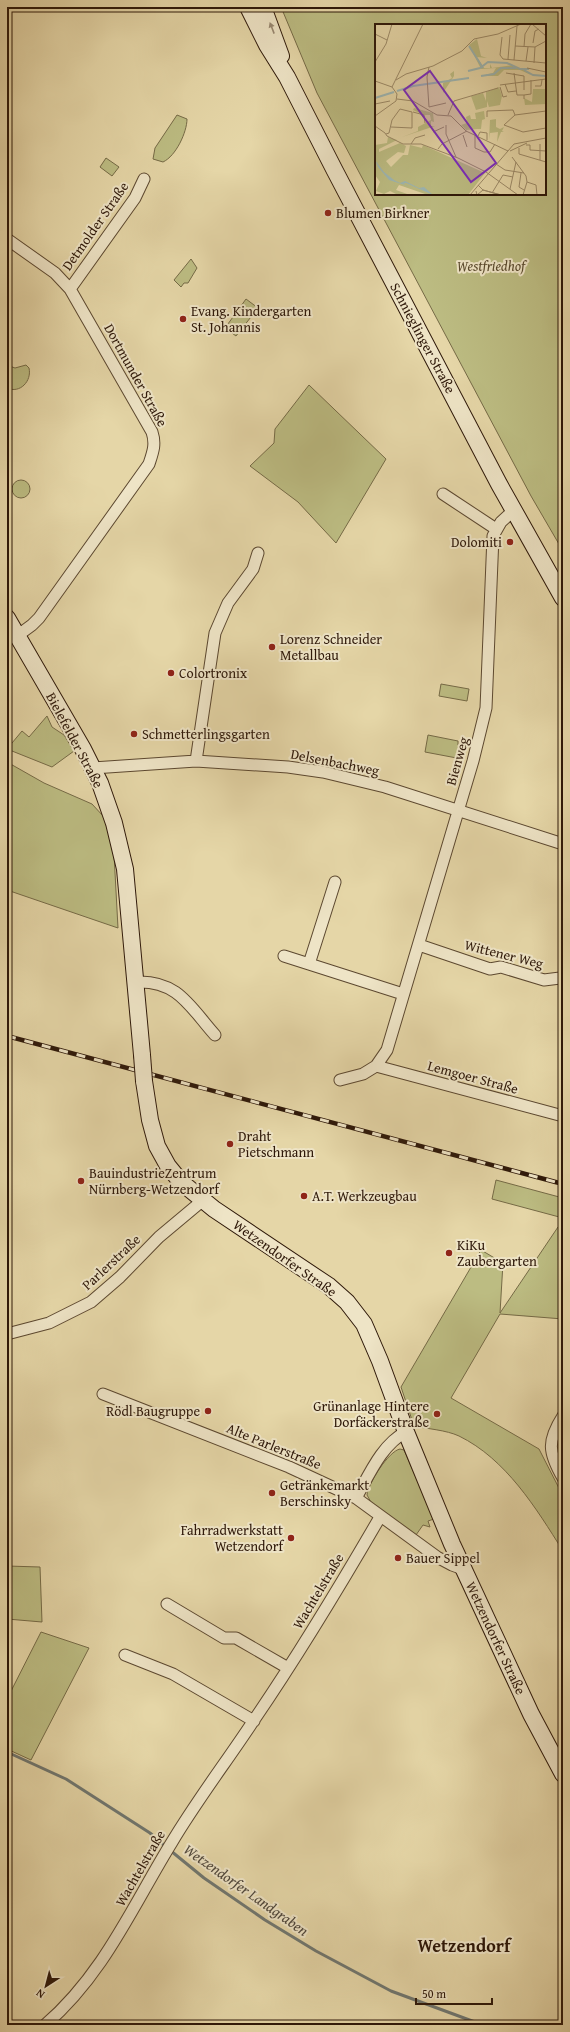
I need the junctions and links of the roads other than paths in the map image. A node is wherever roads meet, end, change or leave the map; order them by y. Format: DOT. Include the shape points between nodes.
graph roads {
  1 [pos="248,7"];
  2 [pos="264,7"];
  3 [pos="287,77"];
  4 [pos="144,179"];
  5 [pos="7,239"];
  6 [pos="70,289"];
  7 [pos="443,494"];
  8 [pos="514,510"];
  9 [pos="496,529"];
  10 [pos="258,553"];
  11 [pos="563,598"];
  12 [pos="7,618"];
  13 [pos="17,636"];
  14 [pos="196,761"];
  15 [pos="93,768"];
  16 [pos="458,810"];
  17 [pos="563,844"];
  18 [pos="335,882"];
  19 [pos="419,945"];
  20 [pos="284,956"];
  21 [pos="309,964"];
  22 [pos="560,978"];
  23 [pos="136,982"];
  24 [pos="403,994"];
  25 [pos="138,1013"];
  26 [pos="215,1035"];
  27 [pos="376,1066"];
  28 [pos="340,1080"];
  29 [pos="563,1116"];
  30 [pos="202,1201"];
  31 [pos="7,1334"];
  32 [pos="103,1394"];
  33 [pos="563,1416"];
  34 [pos="406,1432"];
  35 [pos="563,1478"];
  36 [pos="356,1498"];
  37 [pos="380,1517"];
  38 [pos="463,1569"];
  39 [pos="167,1604"];
  40 [pos="125,1655"];
  41 [pos="288,1668"];
  42 [pos="254,1720"];
  43 [pos="563,1774"];
  44 [pos="45,2025"];
  1 -- 3 [label="street, Schnieglinger Straße"];
  3 -- 2 [label="street, Schnieglinger Straße, one-way"];
  3 -- 8 [label="street, Schnieglinger Straße"];
  4 -- 6 [label="street, Detmolder Straße" via="136,198"];
  5 -- 6 [label="street, Dortmunder Straße" via="55,273"];
  6 -- 13 [label="street, Dortmunder Straße" via="152,432 155,450 149,464 38,618"];
  7 -- 9 [label="street"];
  8 -- 9 [label="street"];
  8 -- 11 [label="street, Schnieglinger Straße"];
  9 -- 16 [label="street, Bienweg" via="492,544 486,708"];
  10 -- 14 [label="street" via="254,568 228,603 216,633"];
  12 -- 13 [label="street, Bielefelder Straße"];
  13 -- 15 [label="street, Bielefelder Straße"];
  14 -- 15 [label="street, Delsenbachweg"];
  14 -- 16 [label="street, Delsenbachweg" via="323,772 384,787"];
  15 -- 23 [label="street, Bielefelder Straße" via="106,798 122,852"];
  16 -- 17 [label="street, Delsenbachweg"];
  16 -- 19 [label="street, Bienweg"];
  18 -- 21 [label="street"];
  19 -- 22 [label="street, Wittener Weg" via="490,969 501,968 544,980"];
  19 -- 24 [label="street, Bienweg"];
  20 -- 21 [label="street"];
  21 -- 24 [label="street"];
  23 -- 25 [label="street, Bielefelder Straße"];
  23 -- 26 [label="street" via="152,982 169,988 185,1000"];
  24 -- 27 [label="street, Bienweg" via="386,1050"];
  25 -- 30 [label="street, Wetzendorfer Straße, bridge" via="144,1081 157,1146 174,1173"];
  27 -- 28 [label="street" via="363,1074"];
  27 -- 29 [label="street, Lemgoer Straße"];
  30 -- 31 [label="street, Parlerstraße" via="159,1237 91,1302 49,1323"];
  30 -- 34 [label="street, Wetzendorfer Straße" via="316,1276 356,1313 370,1335"];
  32 -- 36 [label="street, Alte Parlerstraße" via="289,1466"];
  33 -- 35 [label="street" via="551,1437 551,1452"];
  34 -- 36 [label="street" via="398,1436 387,1448"];
  34 -- 38 [label="street, Wetzendorfer Straße"];
  36 -- 37 [label="street, Alte Parlerstraße"];
  37 -- 38 [label="street, Alte Parlerstraße" via="437,1557"];
  37 -- 41 [label="street, Wachtelstraße"];
  38 -- 43 [label="street, Wetzendorfer Straße" via="543,1739"];
  39 -- 41 [label="street" via="224,1638 236,1638"];
  40 -- 42 [label="street" via="173,1674"];
  41 -- 42 [label="street, Wachtelstraße"];
  42 -- 44 [label="street, Wachtelstraße" via="171,1843 118,1937 96,1970 76,1996"];
}
